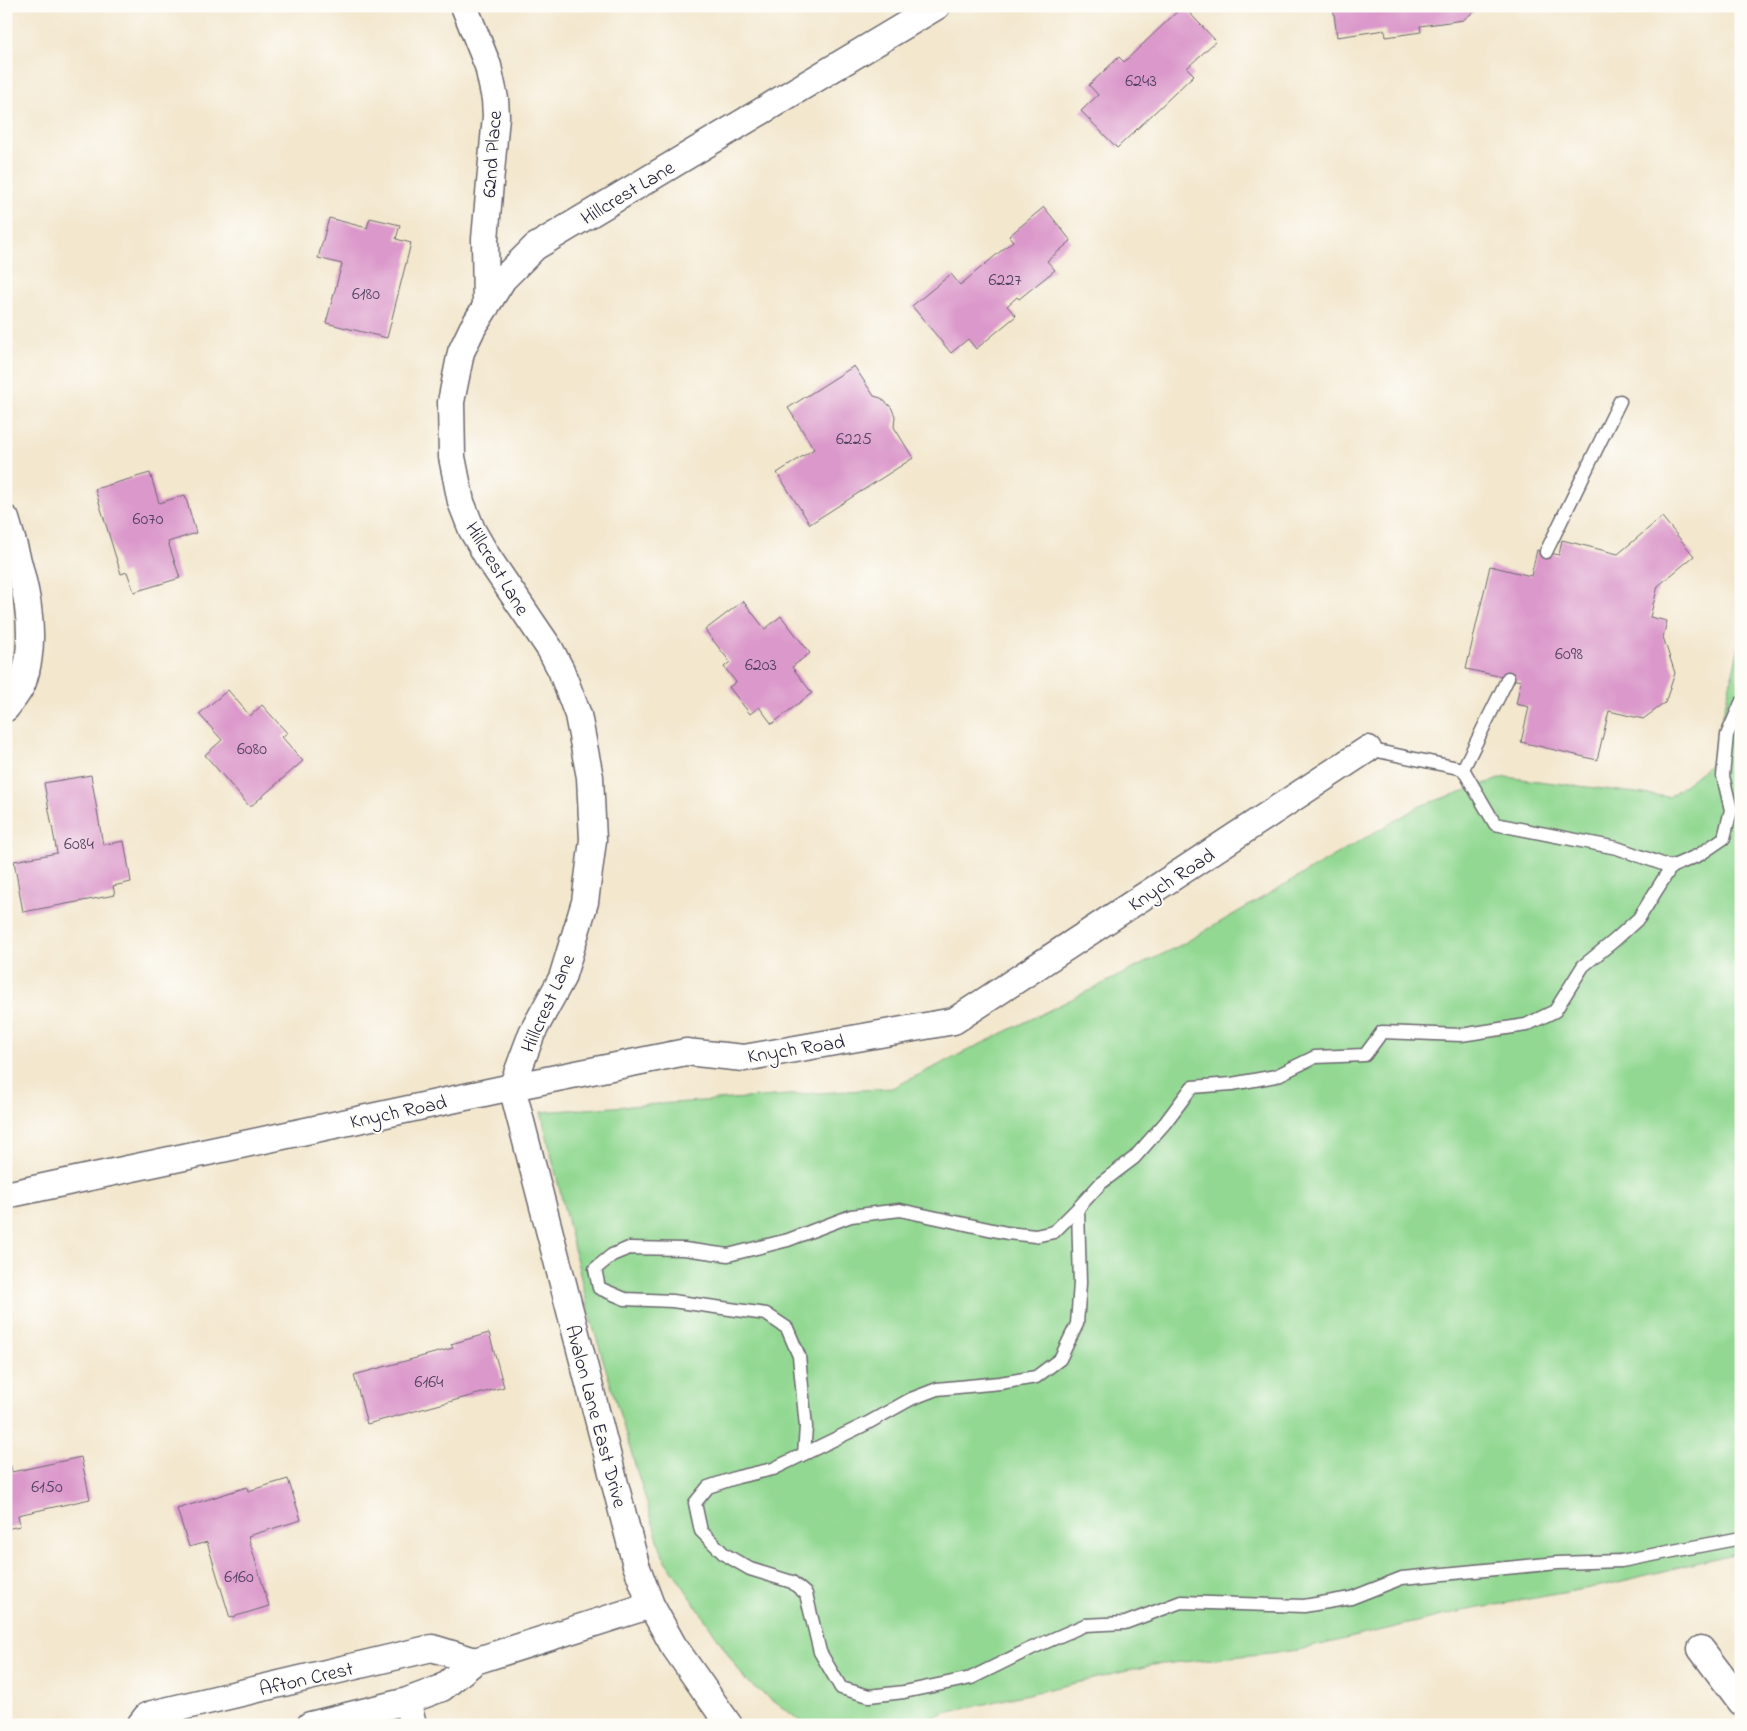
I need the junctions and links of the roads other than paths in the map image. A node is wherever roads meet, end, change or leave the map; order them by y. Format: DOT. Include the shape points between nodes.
graph roads {
  1 [pos="464,6"];
  2 [pos="937,6"];
  3 [pos="486,307"];
  4 [pos="1620,401"];
  5 [pos="6,519"];
  6 [pos="1546,552"];
  7 [pos="1508,678"];
  8 [pos="1741,703"];
  9 [pos="6,708"];
  10 [pos="1368,749"];
  11 [pos="1463,769"];
  12 [pos="1670,868"];
  13 [pos="512,1087"];
  14 [pos="6,1195"];
  15 [pos="1078,1208"];
  16 [pos="804,1454"];
  17 [pos="1741,1538"];
  18 [pos="651,1605"];
  19 [pos="1701,1649"];
  20 [pos="475,1662"];
  21 [pos="1741,1702"];
  22 [pos="410,1713"];
  23 [pos="140,1725"];
  24 [pos="310,1725"];
  25 [pos="730,1725"];
  1 -- 3 [label="street, 62nd Place" via="488,66 495,99 485,239"];
  2 -- 3 [label="street, Hillcrest Lane" via="539,244 503,279"];
  3 -- 13 [label="street, Hillcrest Lane" via="462,352 451,402 452,458 461,502 472,530 562,670 578,715 588,761 593,840 585,902 562,978 532,1034"];
  4 -- 6 [label="lane"];
  5 -- 9 [label="street" via="29,615 30,656 23,684"];
  7 -- 11 [label="lane"];
  8 -- 12 [label="lane" via="1727,735 1723,776 1731,810 1724,838 1699,855"];
  10 -- 11 [label="lane"];
  10 -- 13 [label="street, Knych Road" via="954,1021 744,1058 686,1052"];
  11 -- 12 [label="lane" via="1495,824 1617,848"];
  12 -- 15 [label="lane" via="1639,918 1583,966 1555,1011 1526,1025 1461,1035 1382,1032 1365,1055 1315,1057 1276,1076 1192,1087 1166,1123 1134,1158 1101,1182"];
  13 -- 14 [label="street, Knych Road"];
  13 -- 18 [label="street, Avalon Lane East Drive" via="634,1555"];
  15 -- 16 [label="lane" via="1080,1283 1077,1324 1060,1358 1036,1377 937,1390 911,1398"];
  15 -- 16 [label="lane" via="1054,1232 1035,1236 900,1210 851,1216 788,1240 728,1255 684,1249 629,1248 612,1255 595,1269 599,1288 625,1299 672,1301 766,1314 787,1328 799,1356 806,1427"];
  16 -- 17 [label="lane" via="774,1469 708,1487 695,1503 701,1531 724,1554 750,1569 792,1582 806,1594 820,1652 841,1688 869,1696 970,1678 1085,1626 1125,1623 1181,1602 1304,1606 1351,1598 1402,1578 1621,1561"];
  18 -- 20 [label="street"];
  18 -- 25 [label="street, Avalon Lane East Drive" via="673,1645"];
  19 -- 21 [label="street"];
  20 -- 22 [label="street"];
  20 -- 23 [label="street, Afton Crest" via="432,1648 152,1714"];
  22 -- 24 [label="street"];
}
